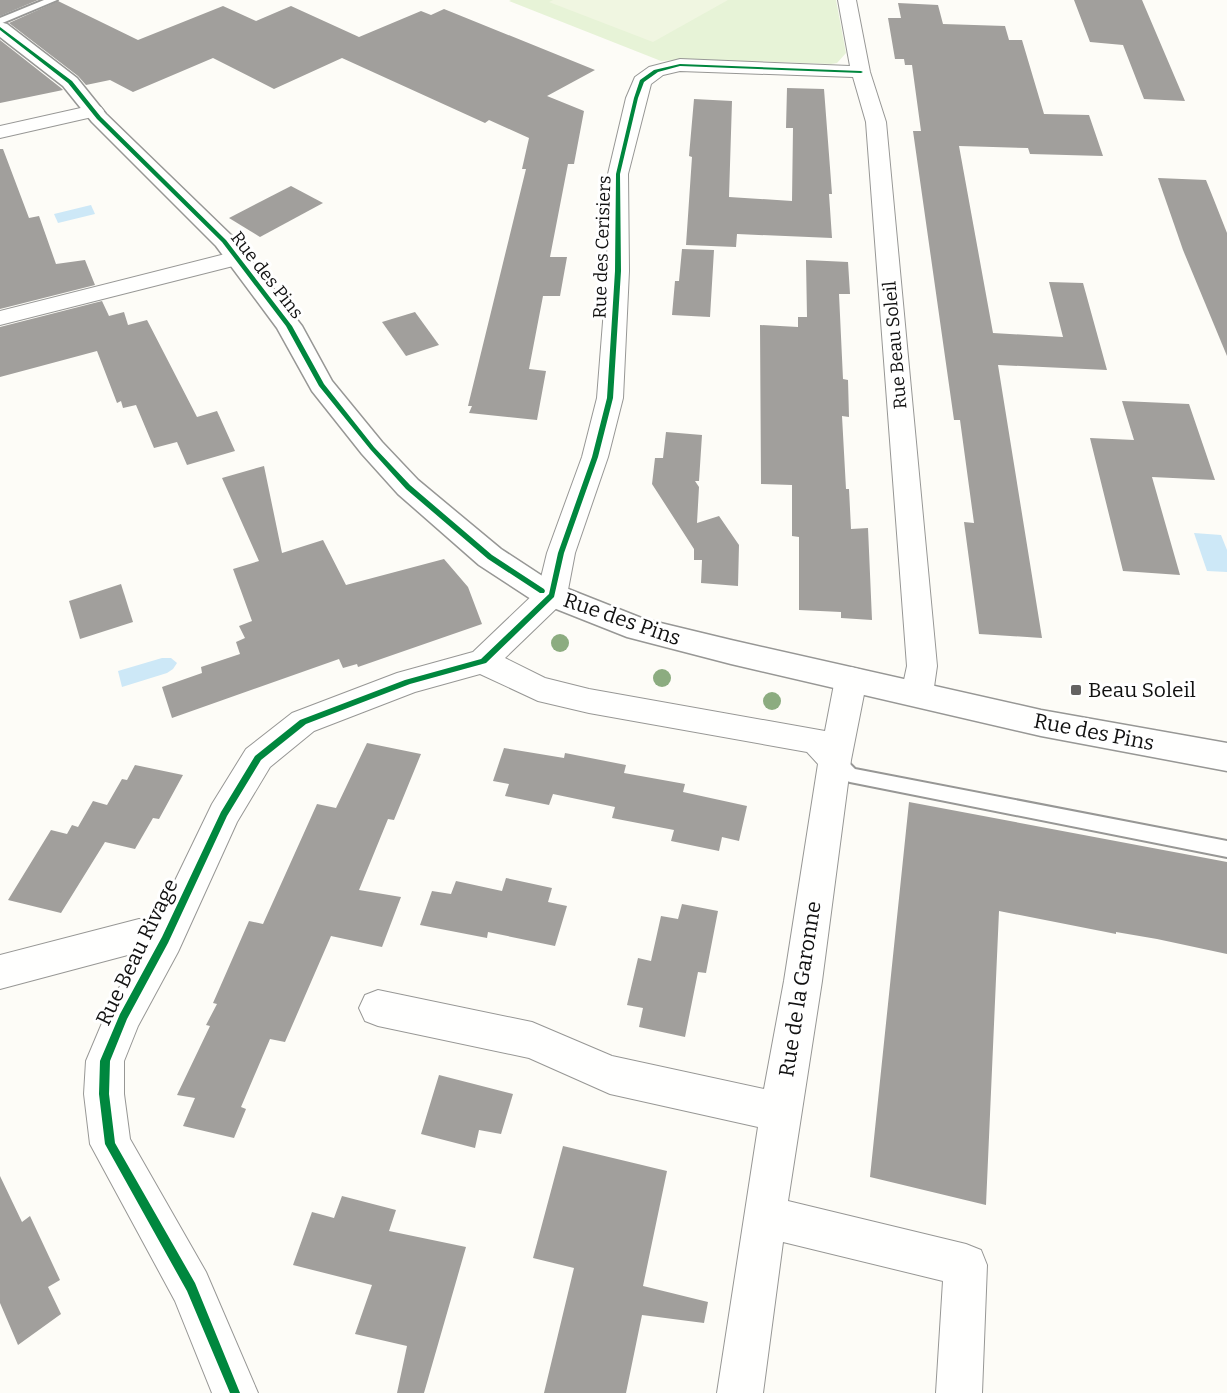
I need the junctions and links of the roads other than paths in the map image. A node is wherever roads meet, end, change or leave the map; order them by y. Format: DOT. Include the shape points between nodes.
graph roads {
  1 [pos="52,0"];
  2 [pos="847,0"];
  3 [pos="0,21"];
  4 [pos="0,28"];
  5 [pos="861,72"];
  6 [pos="93,111"];
  7 [pos="0,132"];
  8 [pos="237,258"];
  9 [pos="0,318"];
  10 [pos="552,595"];
  11 [pos="483,661"];
  12 [pos="851,679"];
  13 [pos="917,694"];
  14 [pos="1227,757"];
  15 [pos="835,760"];
  16 [pos="1227,849"];
  17 [pos="165,940"];
  18 [pos="0,972"];
  19 [pos="378,1008"];
  20 [pos="780,1112"];
  21 [pos="765,1217"];
  22 [pos="235,1393"];
  23 [pos="740,1393"];
  24 [pos="959,1393"];
  1 -- 3 [label="lane"];
  2 -- 5 [label="street, Rue Beau Soleil"];
  4 -- 6 [label="street, Rue des Pins" via="70,82"];
  5 -- 10 [label="street, Rue des Cerisiers" via="680,65 656,71 642,81 618,174 618,271 610,398 595,457 561,553"];
  5 -- 13 [label="street, Rue Beau Soleil" via="876,122 922,666"];
  6 -- 7 [label="street"];
  6 -- 8 [label="street, Rue des Pins"];
  8 -- 9 [label="street"];
  8 -- 10 [label="street, Rue des Pins" via="289,326 321,385 386,464 490,557"];
  10 -- 11 [label="street"];
  10 -- 12 [label="street, Rue des Pins" via="638,629"];
  11 -- 15 [label="street" via="538,689 816,741"];
  11 -- 17 [label="street, Rue Beau Rivage" via="408,682 303,722 258,758 224,814"];
  12 -- 13 [label="street, Rue des Pins"];
  12 -- 15 [label="street, Rue de la Garonne"];
  13 -- 14 [label="street, Rue des Pins" via="1041,723"];
  15 -- 16 [label="lane" via="850,775"];
  15 -- 20 [label="street, Rue de la Garonne"];
  17 -- 18 [label="street" via="139,936"];
  17 -- 22 [label="street, Rue Beau Rivage" via="123,1017 105,1061 110,1144 191,1287"];
  19 -- 20 [label="street" via="532,1040 610,1075"];
  20 -- 21 [label="street, Rue de la Garonne"];
  21 -- 23 [label="street, Rue de la Garonne"];
  21 -- 24 [label="street" via="966,1265"];
}
